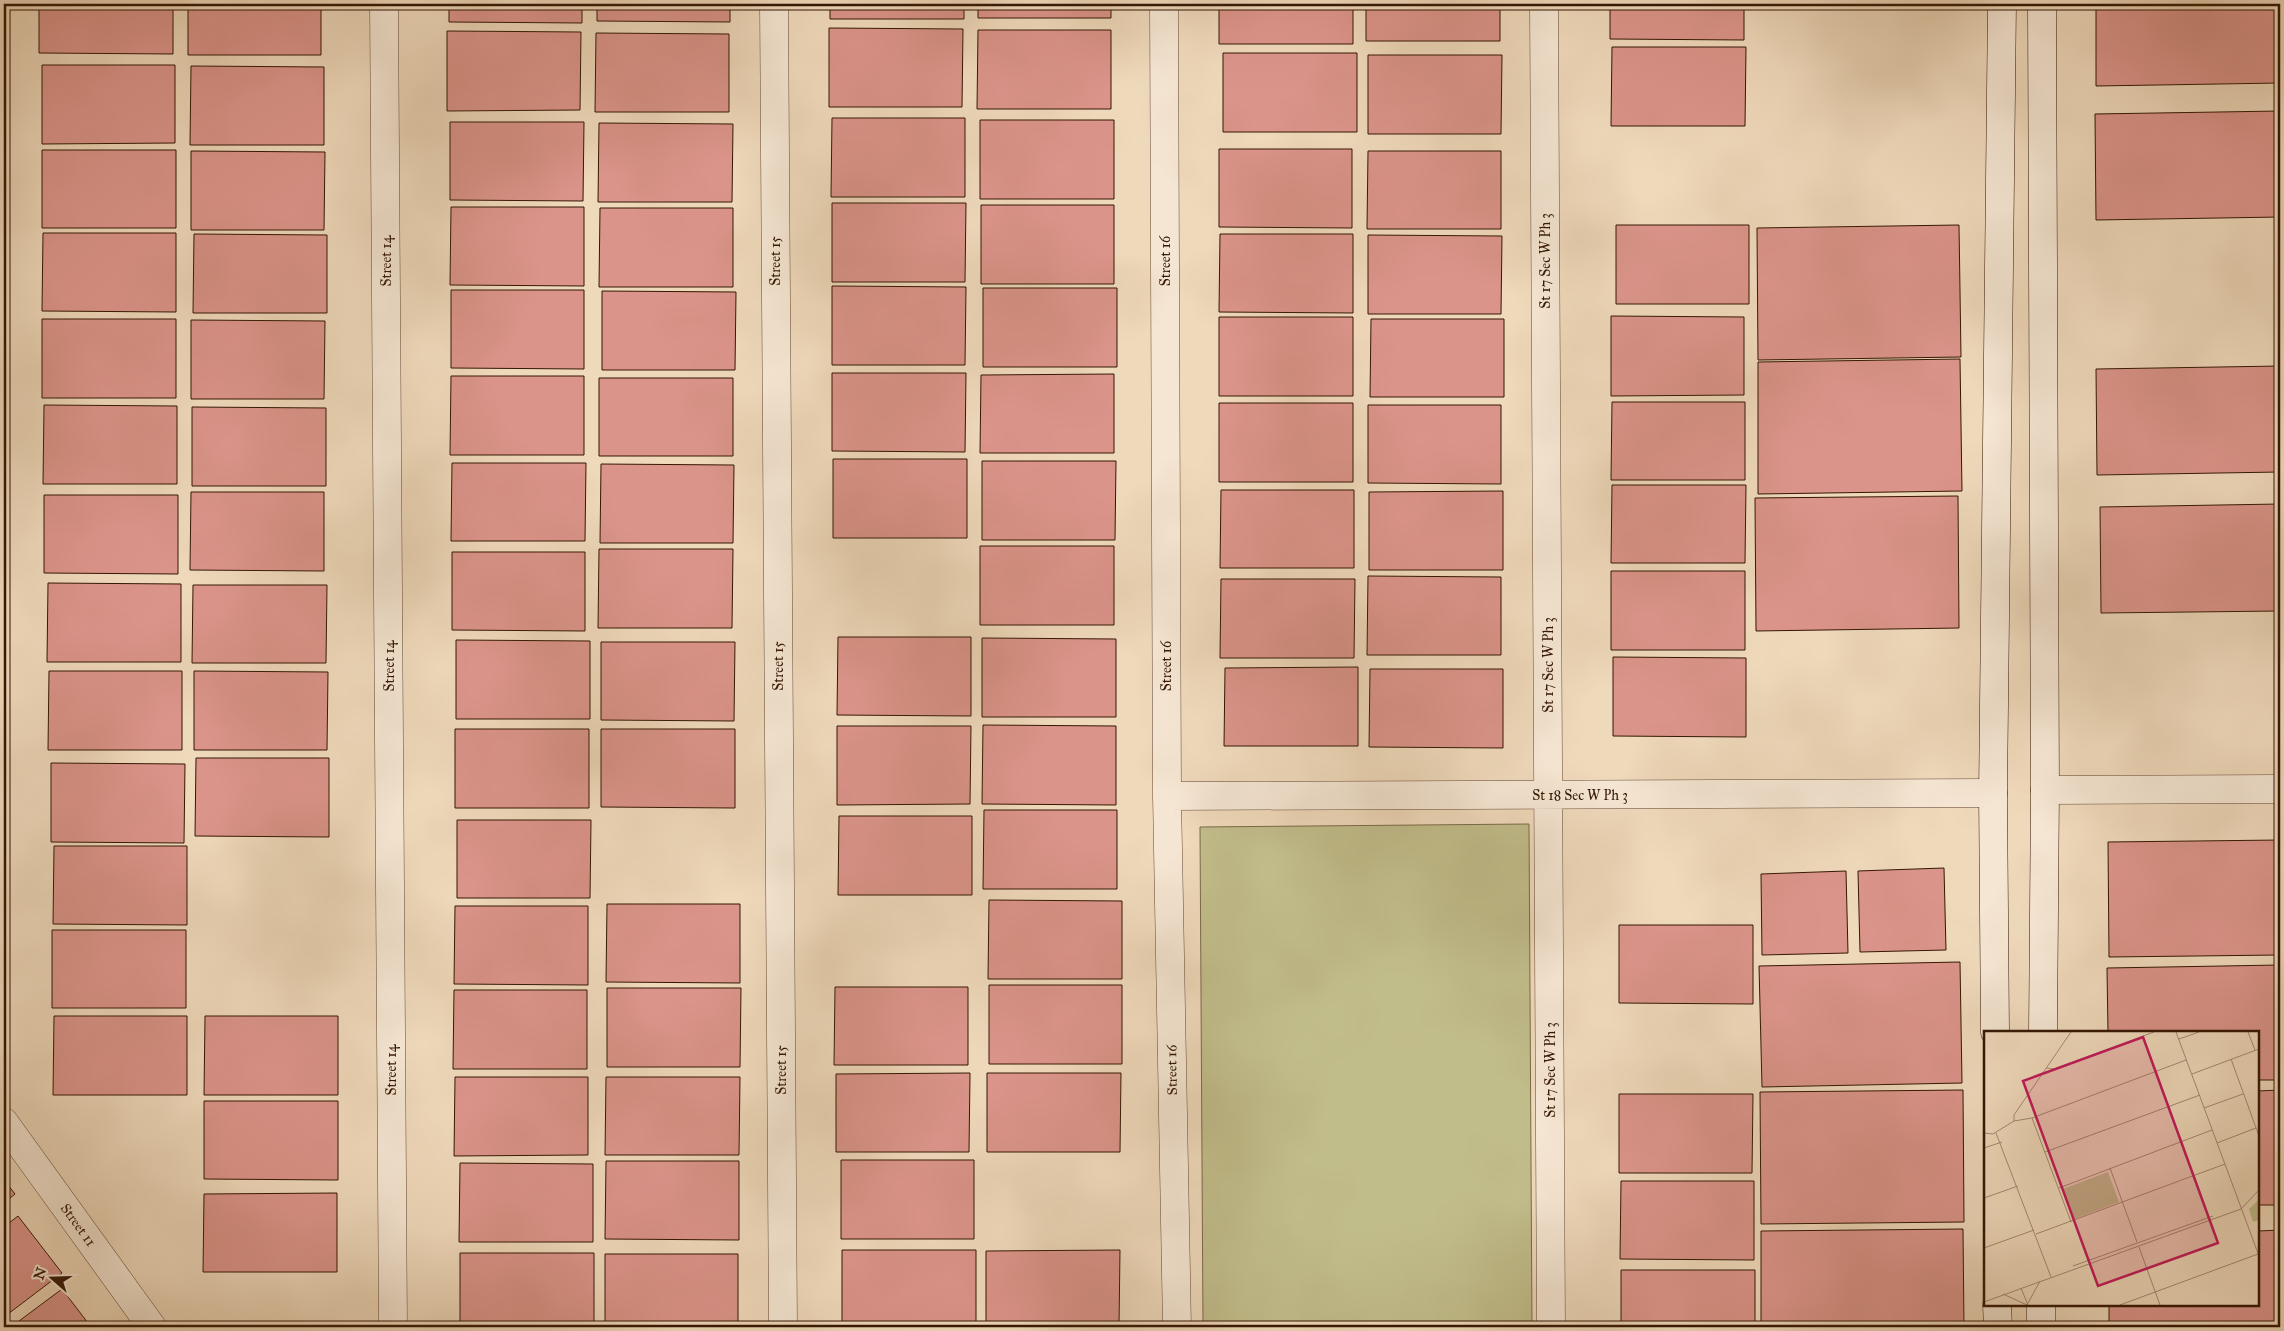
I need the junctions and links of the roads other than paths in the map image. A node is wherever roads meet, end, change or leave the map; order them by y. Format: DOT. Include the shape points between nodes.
graph roads {
  1 [pos="384,4"];
  2 [pos="774,4"];
  3 [pos="1164,4"];
  4 [pos="1544,4"];
  5 [pos="2002,4"];
  6 [pos="2042,4"];
  7 [pos="2280,789"];
  8 [pos="2045,790"];
  9 [pos="1993,793"];
  10 [pos="1549,795"];
  11 [pos="1167,796"];
  12 [pos="1995,1031"];
  13 [pos="2043,1031"];
  14 [pos="4,1122"];
  15 [pos="1998,1306"];
  16 [pos="2041,1306"];
  17 [pos="152,1327"];
  18 [pos="393,1327"];
  19 [pos="783,1327"];
  20 [pos="1177,1327"];
  21 [pos="1552,1327"];
  22 [pos="1998,1327"];
  23 [pos="2041,1327"];
  1 -- 18 [label="street, Street 14"];
  2 -- 19 [label="street, Street 15"];
  3 -- 11 [label="street, Street 16"];
  4 -- 10 [label="street, St 17 Sec W Ph 3"];
  5 -- 9 [label="street"];
  6 -- 8 [label="street"];
  7 -- 8 [label="street"];
  8 -- 13 [label="street"];
  9 -- 10 [label="street, St 18 Sec W Ph 3"];
  9 -- 12 [label="street"];
  10 -- 11 [label="street, St 18 Sec W Ph 3"];
  10 -- 21 [label="street, St 17 Sec W Ph 3"];
  11 -- 20 [label="street, Street 16"];
  14 -- 17 [label="street, Street 11"];
  15 -- 22 [label="street"];
  16 -- 23 [label="street"];
}
